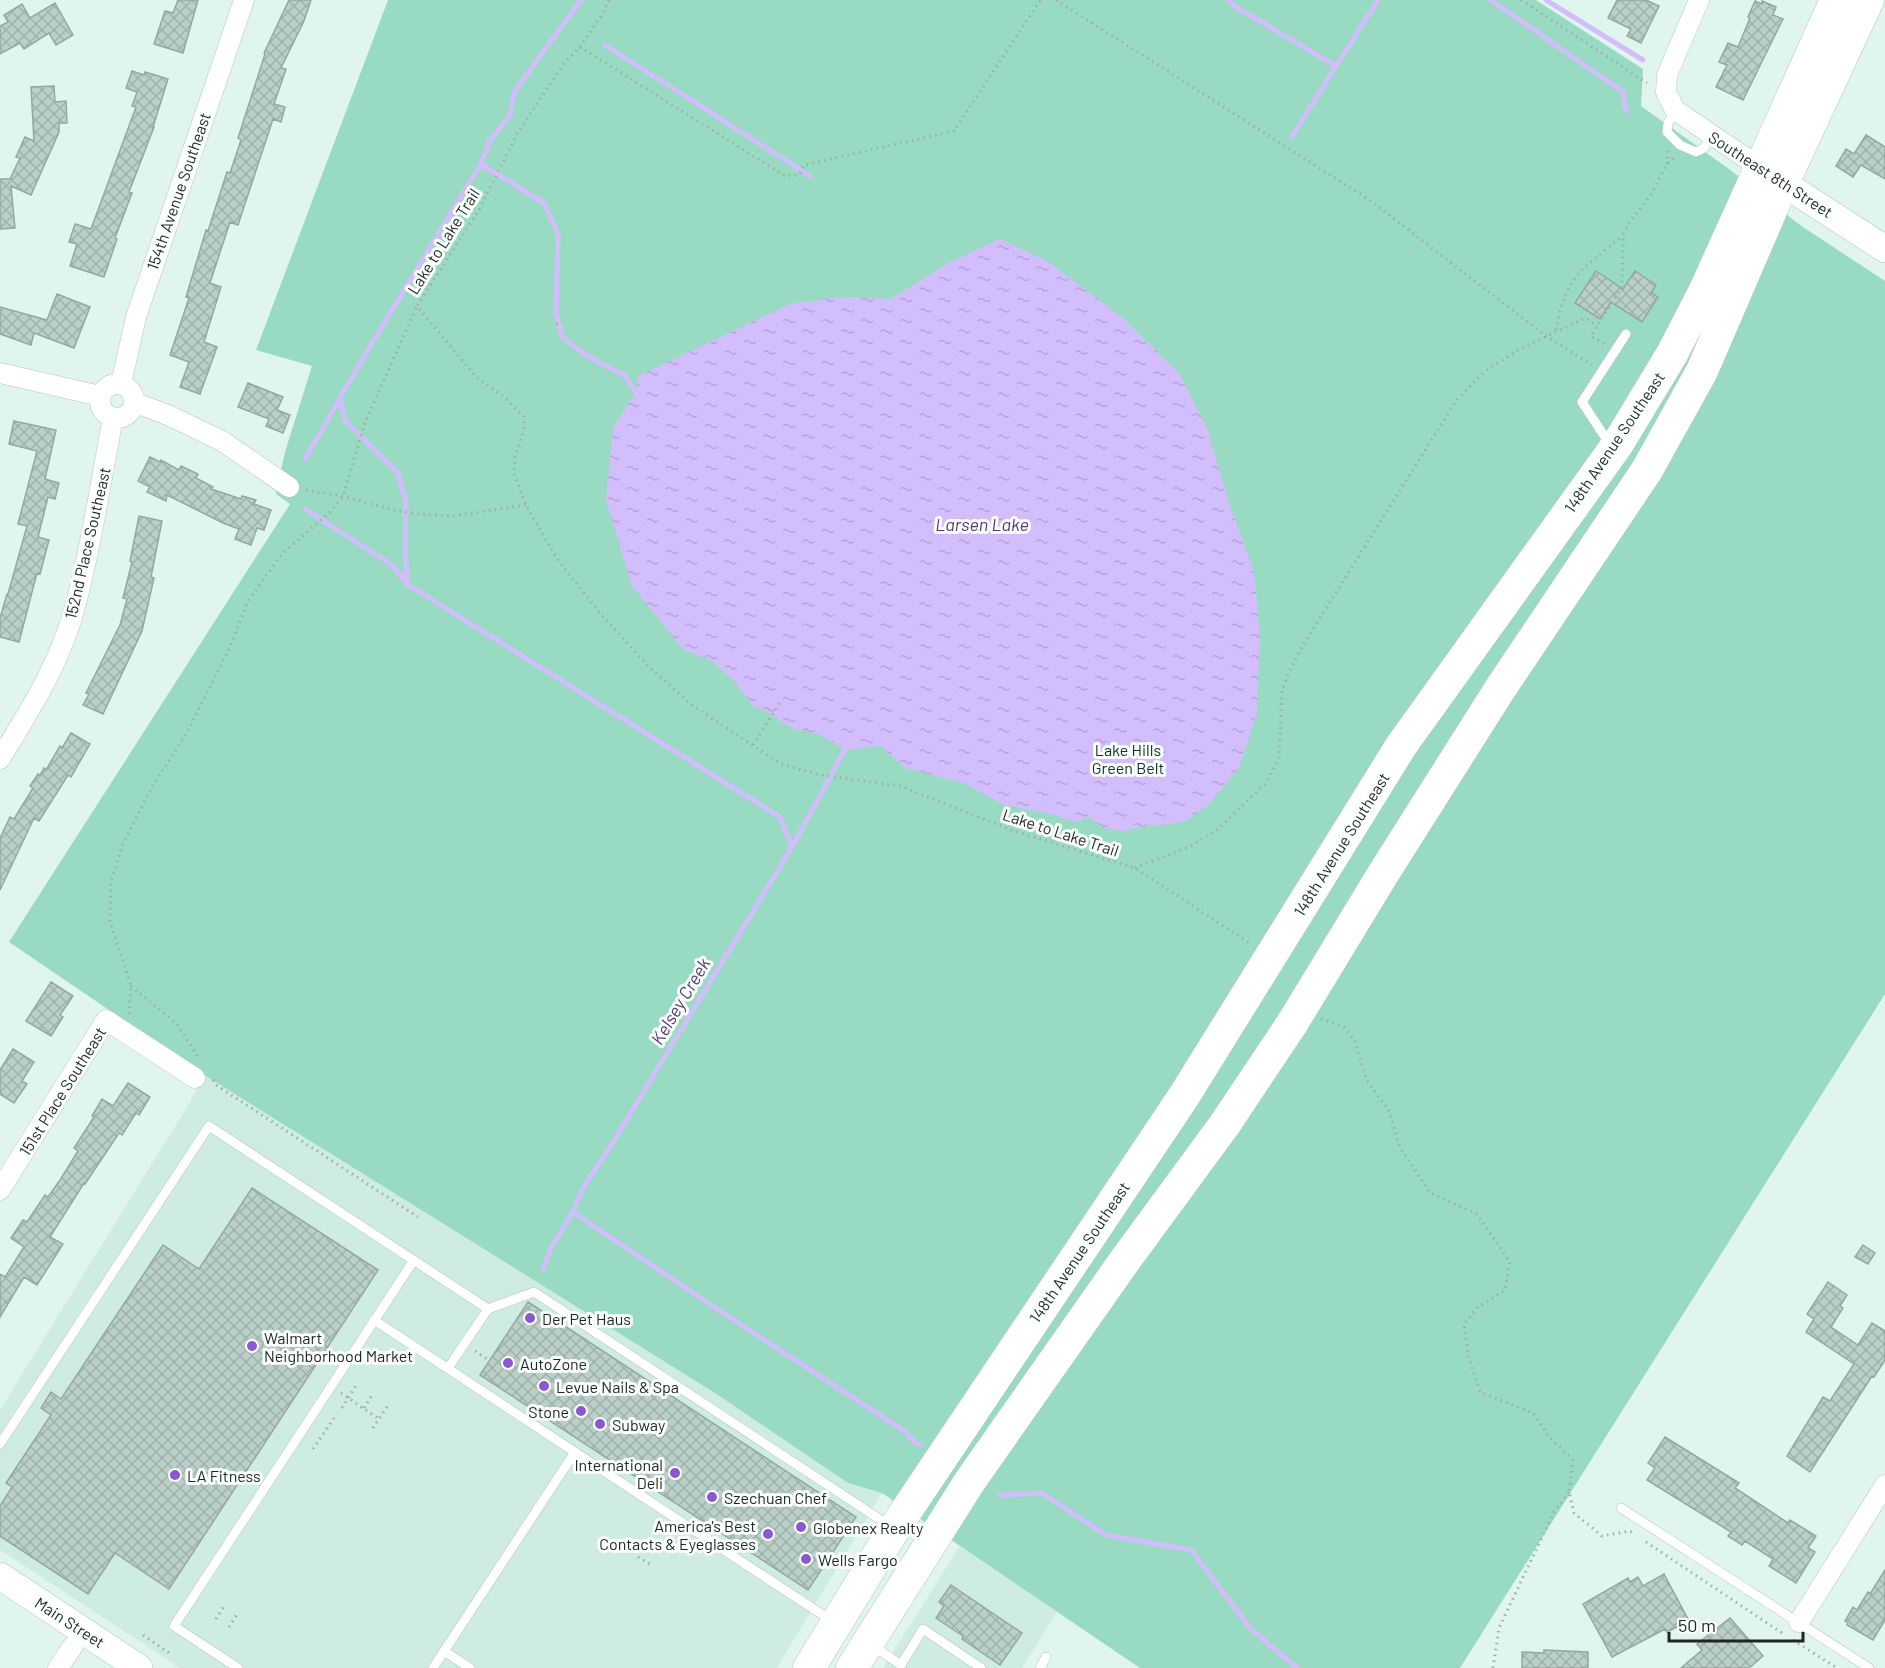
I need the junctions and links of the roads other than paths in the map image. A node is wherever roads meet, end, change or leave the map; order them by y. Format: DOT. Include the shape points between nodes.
graph roads {
  1 [pos="244,0"];
  2 [pos="1699,0"];
  3 [pos="1836,0"];
  4 [pos="1868,0"];
  5 [pos="1772,175"];
  6 [pos="1885,249"];
  7 [pos="1626,334"];
  8 [pos="0,373"];
  9 [pos="121,384"];
  10 [pos="100,396"];
  11 [pos="134,402"];
  12 [pos="113,418"];
  13 [pos="1617,445"];
  14 [pos="289,487"];
  15 [pos="1484,629"];
  16 [pos="1500,689"];
  17 [pos="0,759"];
  18 [pos="202,1077"];
  19 [pos="0,1190"];
  20 [pos="1099,1222"];
  21 [pos="414,1260"];
  22 [pos="1123,1263"];
  23 [pos="488,1309"];
  24 [pos="375,1320"];
  25 [pos="448,1368"];
  26 [pos="0,1444"];
  27 [pos="575,1452"];
  28 [pos="1885,1485"];
  29 [pos="1621,1508"];
  30 [pos="894,1529"];
  31 [pos="0,1576"];
  32 [pos="0,1597"];
  33 [pos="1799,1622"];
  34 [pos="836,1624"];
  35 [pos="868,1642"];
  36 [pos="73,1646"];
  37 [pos="444,1652"];
  38 [pos="1046,1657"];
  39 [pos="900,1666"];
  40 [pos="58,1668"];
  41 [pos="107,1668"];
  42 [pos="139,1668"];
  43 [pos="238,1668"];
  44 [pos="433,1668"];
  45 [pos="470,1668"];
  46 [pos="809,1668"];
  47 [pos="852,1668"];
  48 [pos="981,1668"];
  49 [pos="1040,1668"];
  50 [pos="1869,1668"];
  1 -- 9 [label="street, 154th Avenue Southeast" via="136,317"];
  2 -- 5 [label="street, Southeast 8th Street" via="1667,75 1670,101"];
  3 -- 5 [label="main road, 148th Avenue Southeast"];
  4 -- 5 [label="main road, 148th Avenue Southeast"];
  5 -- 6 [label="street, Southeast 8th Street"];
  5 -- 13 [label="main road, 148th Avenue Southeast"];
  5 -- 16 [label="main road, 148th Avenue Southeast" via="1702,371 1647,470"];
  7 -- 13 [label="lane" via="1582,402 1605,436"];
  8 -- 10 [label="street"];
  9 -- 10 [label="street" via="110,385"];
  9 -- 11 [label="street" via="130,391"];
  10 -- 12 [label="street" via="100,407"];
  11 -- 12 [label="street" via="125,416"];
  11 -- 14 [label="street" via="222,441"];
  12 -- 17 [label="street, 152nd Place Southeast" via="76,604 37,699"];
  13 -- 15 [label="main road, 148th Avenue Southeast"];
  15 -- 16 [label="main road" via="1468,666 1479,685"];
  15 -- 20 [label="main road, 148th Avenue Southeast" via="1401,746 1184,1096"];
  16 -- 22 [label="main road, 148th Avenue Southeast" via="1225,1124"];
  18 -- 19 [label="street, 151st Place Southeast" via="106,1020"];
  20 -- 22 [label="main road" via="1119,1220 1127,1227 1129,1241"];
  20 -- 30 [label="main road, 148th Avenue Southeast"];
  21 -- 23 [label="lane"];
  21 -- 24 [label="lane"];
  21 -- 26 [label="lane" via="209,1126"];
  22 -- 35 [label="main road, 148th Avenue Southeast" via="970,1481"];
  23 -- 25 [label="lane"];
  23 -- 30 [label="lane" via="534,1293"];
  24 -- 25 [label="lane"];
  24 -- 43 [label="lane" via="174,1626"];
  25 -- 27 [label="lane"];
  27 -- 34 [label="lane"];
  27 -- 37 [label="lane"];
  28 -- 33 [label="street"];
  29 -- 33 [label="lane"];
  30 -- 34 [label="main road, 148th Avenue Southeast"];
  31 -- 42 [label="street, Main Street"];
  32 -- 36 [label="street, Main Street"];
  33 -- 50 [label="lane"];
  34 -- 46 [label="main road, 148th Avenue Southeast"];
  35 -- 39 [label="lane"];
  35 -- 47 [label="main road, 148th Avenue Southeast"];
  36 -- 40 [label="street"];
  36 -- 41 [label="street, Main Street"];
  37 -- 44 [label="lane"];
  37 -- 45 [label="lane"];
  38 -- 49 [label="lane"];
  39 -- 48 [label="lane" via="923,1629"];
}
